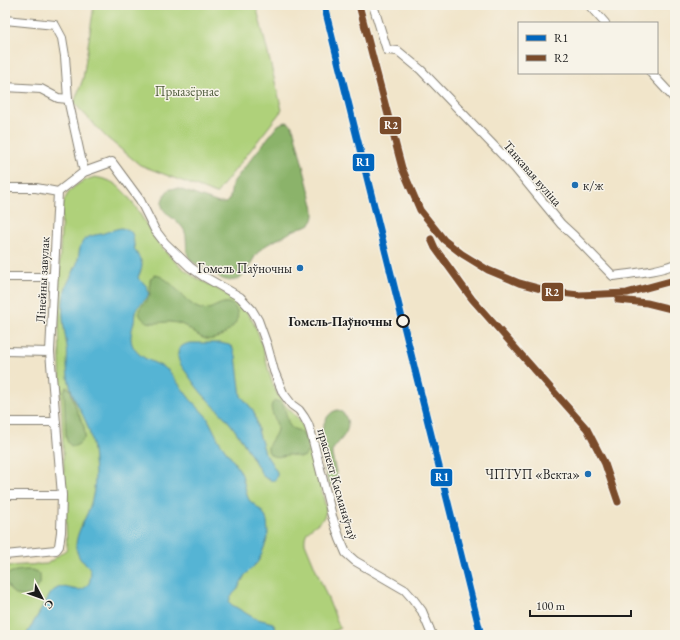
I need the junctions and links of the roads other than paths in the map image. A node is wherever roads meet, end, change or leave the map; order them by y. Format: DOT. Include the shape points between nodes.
graph roads {
  1 [pos="373,5"];
  2 [pos="588,5"];
  3 [pos="5,20"];
  4 [pos="604,22"];
  5 [pos="652,74"];
  6 [pos="5,87"];
  7 [pos="68,99"];
  8 [pos="675,99"];
  9 [pos="84,172"];
  10 [pos="5,188"];
  11 [pos="58,192"];
  12 [pos="675,264"];
  13 [pos="5,277"];
  14 [pos="54,277"];
  15 [pos="5,351"];
  16 [pos="50,352"];
  17 [pos="5,422"];
  18 [pos="56,422"];
  19 [pos="5,495"];
  20 [pos="62,496"];
  21 [pos="5,555"];
  22 [pos="432,635"];
  1 -- 12 [label="street, Танкавая вуліца" via="387,50 398,51 421,70 515,168 561,224 613,276 657,270"];
  2 -- 4 [label="street"];
  3 -- 7 [label="street" via="55,26 62,38"];
  5 -- 8 [label="street"];
  6 -- 7 [label="street" via="41,89 58,98"];
  7 -- 9 [label="street"];
  9 -- 11 [label="street"];
  9 -- 22 [label="street, праспект Касманаўтаў" via="112,162 140,200 155,230 165,243 190,267 240,297 252,310 258,320 283,393 308,424 332,516 346,553 405,590 422,610"];
  10 -- 11 [label="street" via="36,188"];
  11 -- 14 [label="street, Лінейны завулак"];
  13 -- 14 [label="street"];
  14 -- 16 [label="street, Лінейны завулак"];
  15 -- 16 [label="street"];
  16 -- 18 [label="street, Лінейны завулак"];
  17 -- 18 [label="street"];
  18 -- 20 [label="street, Лінейны завулак"];
  19 -- 20 [label="street"];
  20 -- 21 [label="street, Лінейны завулак" via="61,532 56,550"];
}
